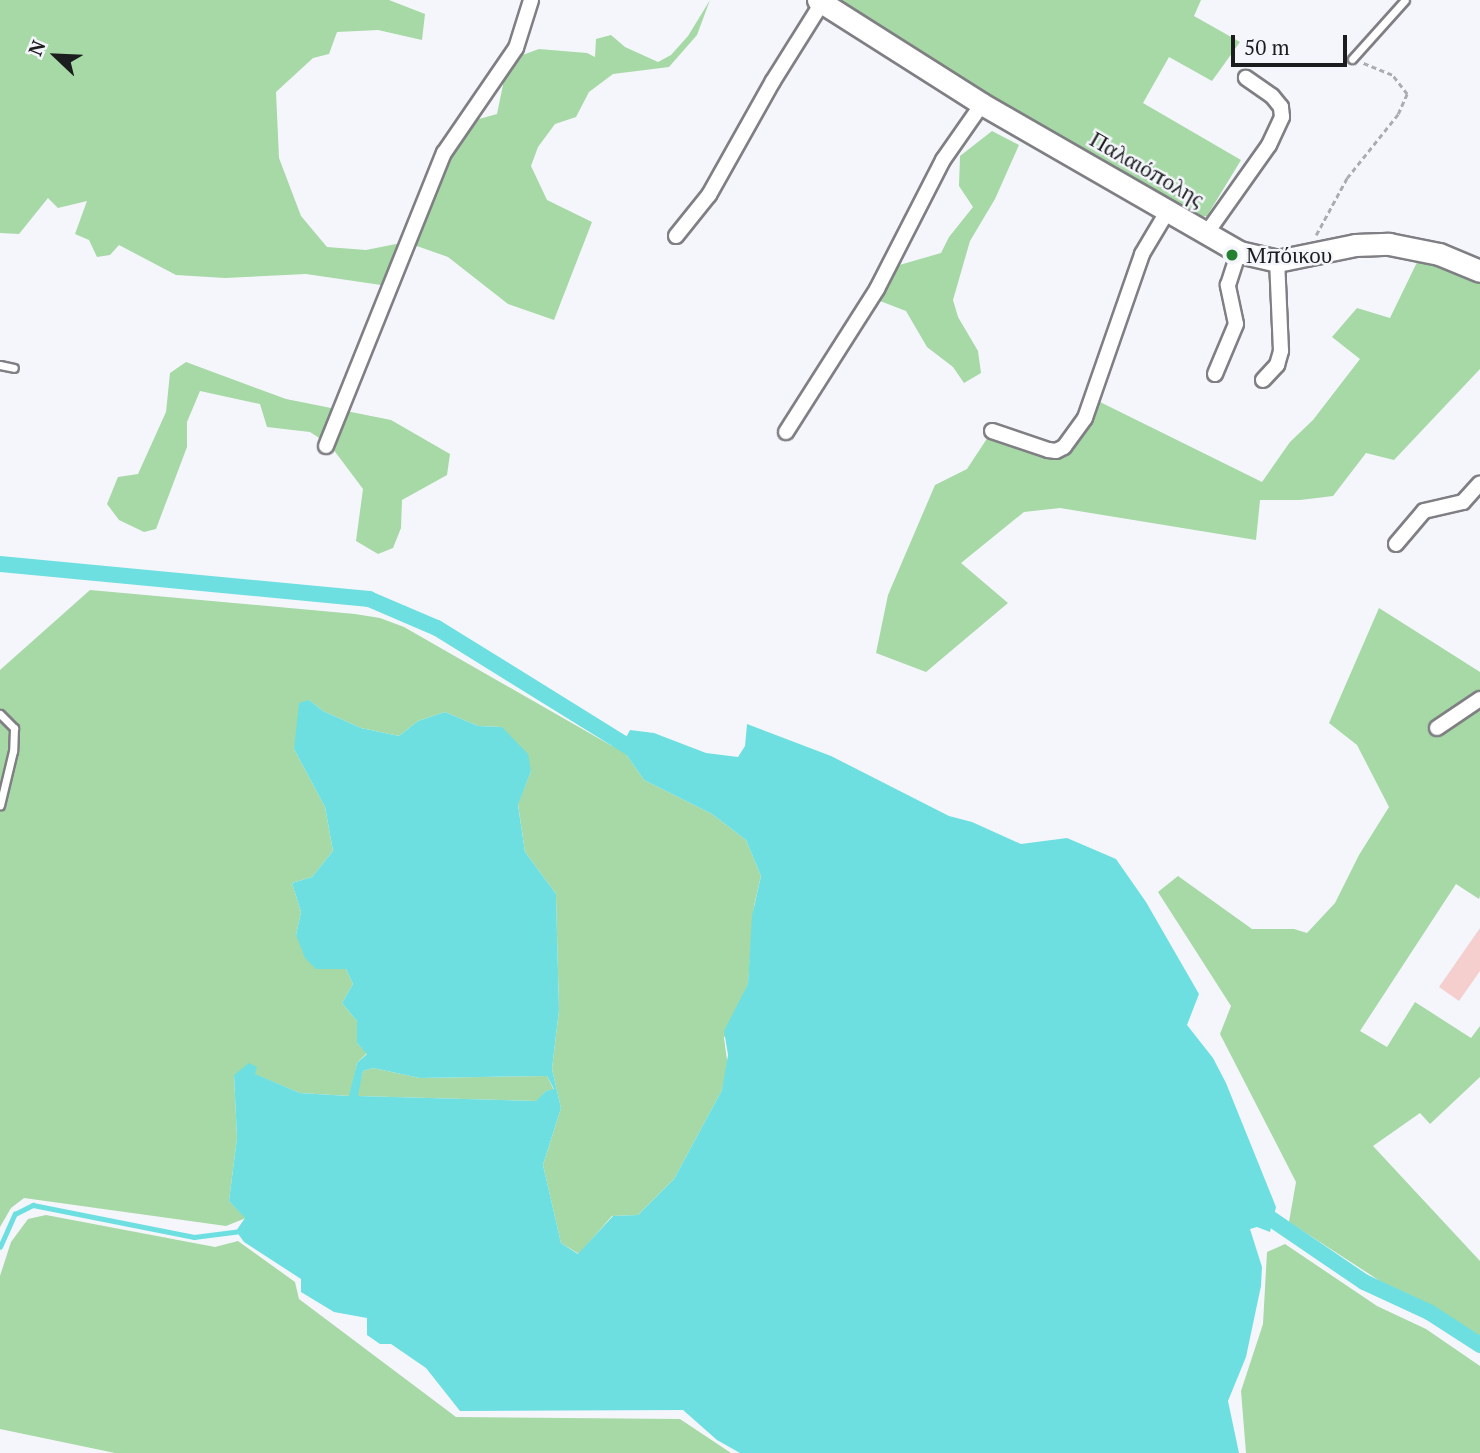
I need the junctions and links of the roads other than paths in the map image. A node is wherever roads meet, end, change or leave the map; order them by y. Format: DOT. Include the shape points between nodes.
graph roads {
  1 [pos="531,0"];
  2 [pos="1405,0"];
  3 [pos="820,1"];
  4 [pos="1352,59"];
  5 [pos="1246,78"];
  6 [pos="982,104"];
  7 [pos="1167,212"];
  8 [pos="1206,234"];
  9 [pos="676,236"];
  10 [pos="1239,252"];
  11 [pos="1277,261"];
  12 [pos="1480,271"];
  13 [pos="0,365"];
  14 [pos="15,368"];
  15 [pos="1215,374"];
  16 [pos="1263,380"];
  17 [pos="992,430"];
  18 [pos="786,432"];
  19 [pos="326,446"];
  20 [pos="1480,483"];
  21 [pos="1396,544"];
  22 [pos="1480,699"];
  23 [pos="0,714"];
  24 [pos="1437,728"];
  25 [pos="0,805"];
  1 -- 19 [label="street" via="516,48 444,153"];
  2 -- 4 [label="lane"];
  3 -- 6 [label="main road, Παλαιόπολης"];
  3 -- 9 [label="street" via="709,195"];
  5 -- 8 [label="street" via="1272,96 1282,117 1269,145"];
  6 -- 7 [label="main road, Παλαιόπολης"];
  6 -- 18 [label="street" via="943,160 877,289"];
  7 -- 8 [label="main road, Παλαιόπολης"];
  7 -- 17 [label="street" via="1142,254 1084,418 1064,447 1048,450"];
  8 -- 10 [label="main road, Παλαιόπολης"];
  10 -- 11 [label="main road, Παλαιόπολης"];
  10 -- 15 [label="street" via="1228,285 1236,324"];
  11 -- 12 [label="main road, Παλαιόπολης" via="1355,245 1389,244 1439,254"];
  11 -- 16 [label="street" via="1281,351 1277,365"];
  13 -- 14 [label="lane"];
  20 -- 21 [label="street" via="1462,502 1424,511"];
  22 -- 24 [label="street"];
  23 -- 25 [label="lane" via="14,728"];
}
